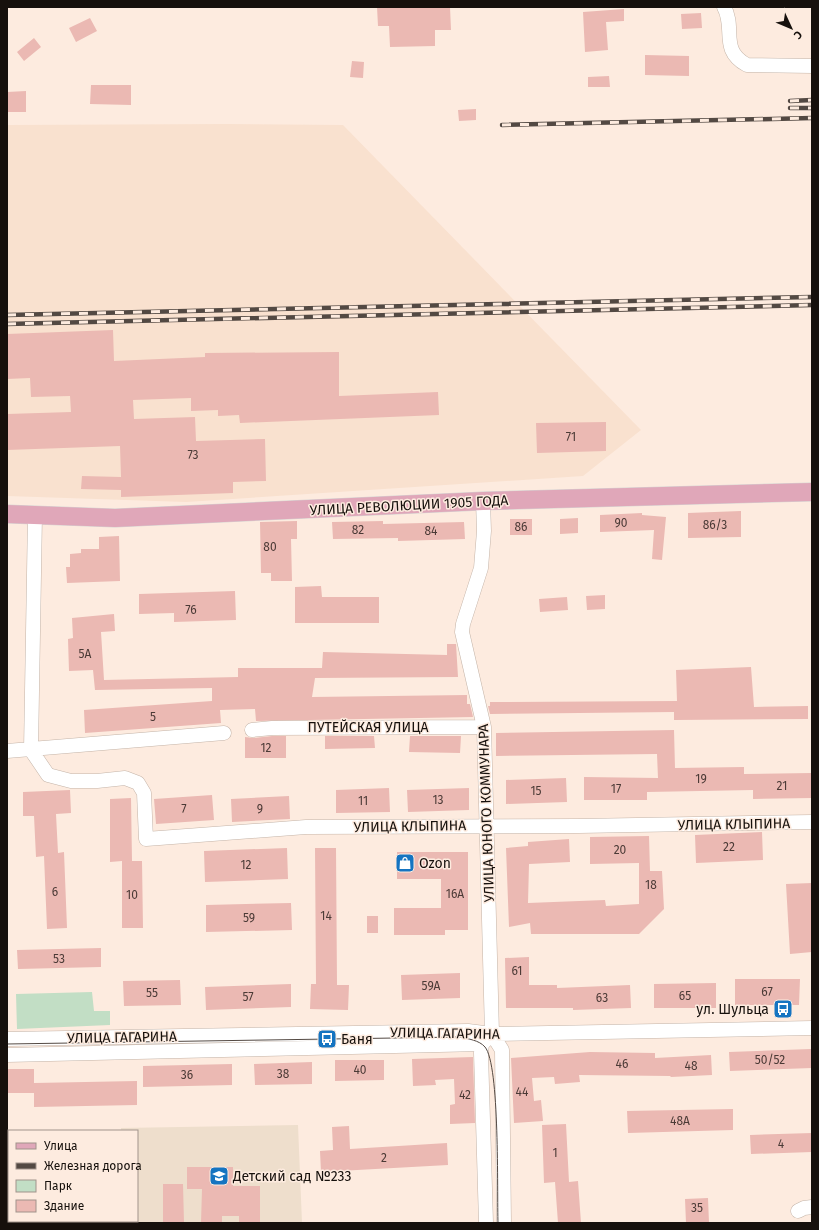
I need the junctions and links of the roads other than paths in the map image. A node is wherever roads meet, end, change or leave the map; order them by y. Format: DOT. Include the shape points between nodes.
graph roads {
  1 [pos="724,7"];
  2 [pos="812,66"];
  3 [pos="812,492"];
  4 [pos="483,501"];
  5 [pos="7,514"];
  6 [pos="35,515"];
  7 [pos="484,726"];
  8 [pos="252,730"];
  9 [pos="224,732"];
  10 [pos="32,750"];
  11 [pos="7,751"];
  12 [pos="812,822"];
  13 [pos="485,825"];
  14 [pos="812,1028"];
  15 [pos="492,1034"];
  16 [pos="7,1039"];
  17 [pos="482,1044"];
  18 [pos="7,1055"];
  19 [pos="812,1207"];
  20 [pos="798,1211"];
  21 [pos="486,1223"];
  22 [pos="504,1223"];
  1 -- 2 [label="street" via="732,51 739,61 747,65"];
  3 -- 4 [label="main road, УЛИЦА РЕВОЛЮЦИИ 1905 ГОДА"];
  4 -- 6 [label="main road, УЛИЦА РЕВОЛЮЦИИ 1905 ГОДА" via="115,518"];
  4 -- 7 [label="street, УЛИЦА ЮНОГО КОММУНАРА" via="481,568 462,632"];
  5 -- 6 [label="main road, УЛИЦА РЕВОЛЮЦИИ 1905 ГОДА"];
  6 -- 10 [label="street"];
  7 -- 8 [label="street, ПУТЕЙСКАЯ УЛИЦА"];
  7 -- 13 [label="street, УЛИЦА ЮНОГО КОММУНАРА"];
  9 -- 10 [label="street"];
  10 -- 11 [label="street"];
  10 -- 13 [label="street, УЛИЦА КЛЫПИНА" via="48,775 72,780 97,781 125,778 138,783 144,793 146,839 306,827"];
  12 -- 13 [label="street, УЛИЦА КЛЫПИНА"];
  13 -- 15 [label="street, УЛИЦА ЮНОГО КОММУНАРА"];
  14 -- 15 [label="street, УЛИЦА ГАГАРИНА"];
  15 -- 16 [label="street, УЛИЦА ГАГАРИНА" via="468,1031"];
  15 -- 17 [label="street"];
  15 -- 22 [label="street, УЛИЦА ЮНОГО КОММУНАРА" via="502,1050"];
  17 -- 18 [label="street, УЛИЦА ГАГАРИНА"];
  17 -- 21 [label="street"];
  19 -- 20 [label="street"];
}
